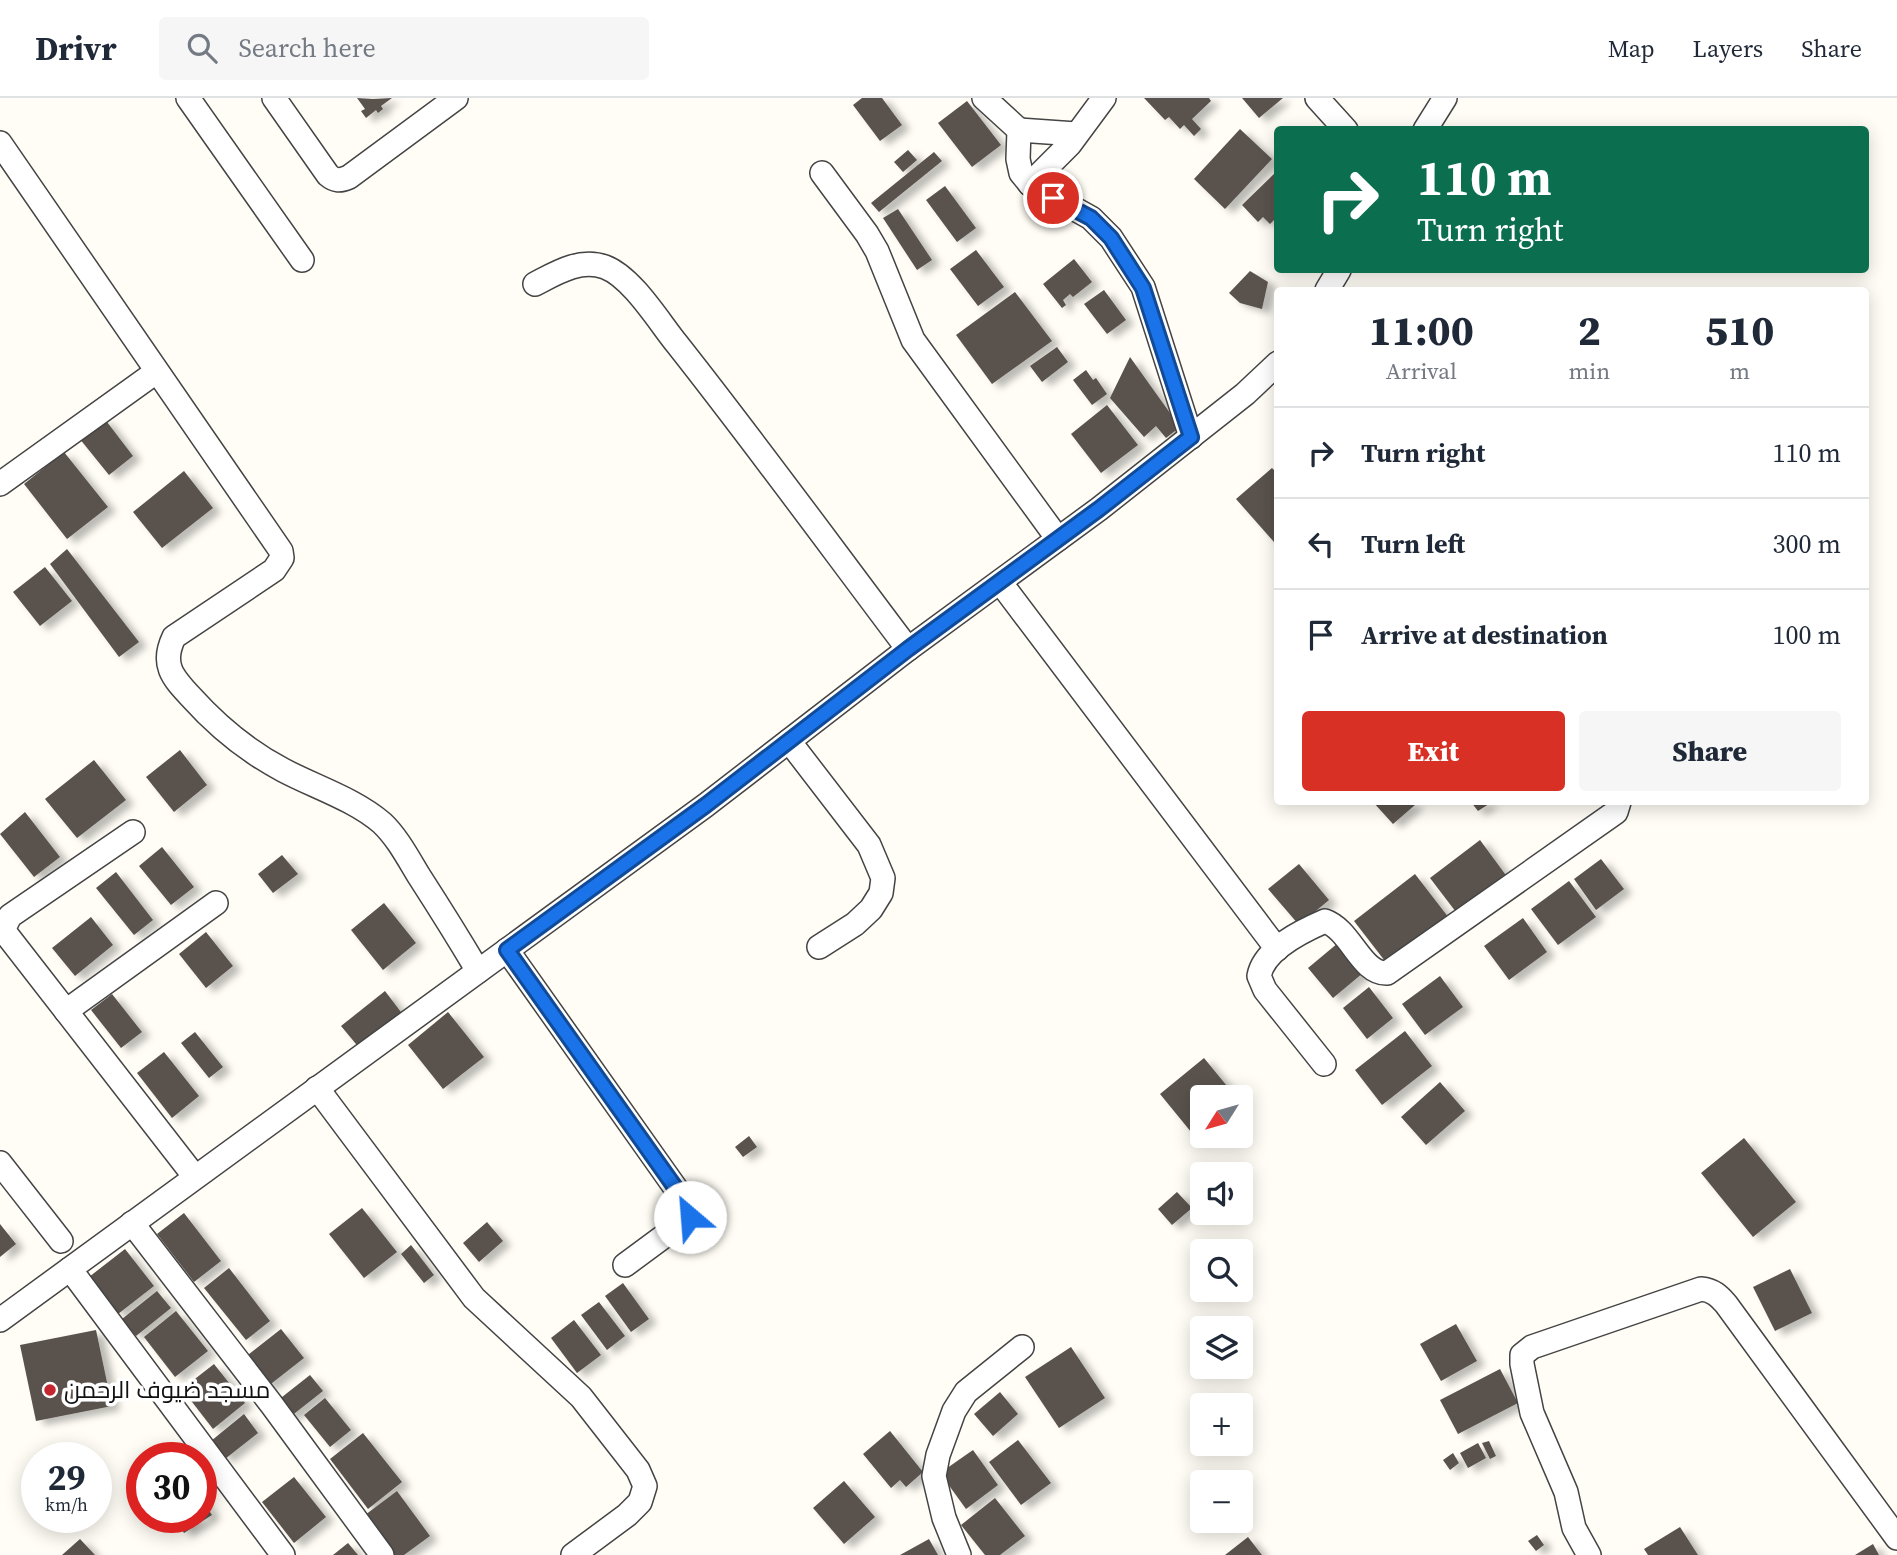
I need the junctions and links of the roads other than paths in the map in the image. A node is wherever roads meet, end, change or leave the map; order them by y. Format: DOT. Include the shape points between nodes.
graph roads {
  1 [pos="188,98"];
  2 [pos="274,98"];
  3 [pos="456,98"];
  4 [pos="984,98"];
  5 [pos="1104,98"];
  6 [pos="1317,98"];
  7 [pos="1445,98"];
  8 [pos="1342,126"];
  9 [pos="1428,126"];
  10 [pos="1019,130"];
  11 [pos="1076,134"];
  12 [pos="0,143"];
  13 [pos="822,173"];
  14 [pos="1030,184"];
  15 [pos="302,260"];
  16 [pos="535,284"];
  17 [pos="1274,367"];
  18 [pos="156,372"];
  19 [pos="1191,437"];
  20 [pos="0,484"];
  21 [pos="1059,539"];
  22 [pos="1000,582"];
  23 [pos="908,649"];
  24 [pos="789,741"];
  25 [pos="1619,805"];
  26 [pos="133,832"];
  27 [pos="216,902"];
  28 [pos="819,947"];
  29 [pos="1277,949"];
  30 [pos="507,950"];
  31 [pos="478,971"];
  32 [pos="66,1011"];
  33 [pos="1324,1064"];
  34 [pos="317,1088"];
  35 [pos="0,1163"];
  36 [pos="195,1177"];
  37 [pos="132,1223"];
  38 [pos="61,1241"];
  39 [pos="625,1265"];
  40 [pos="70,1269"];
  41 [pos="0,1321"];
  42 [pos="1023,1347"];
  43 [pos="1897,1538"];
  44 [pos="284,1555"];
  45 [pos="382,1555"];
  46 [pos="572,1555"];
  47 [pos="960,1555"];
  48 [pos="1588,1555"];
  1 -- 15 [label="street"];
  2 -- 3 [label="street" via="334,180 349,177"];
  4 -- 10 [label="street"];
  5 -- 11 [label="street"];
  6 -- 8 [label="street"];
  7 -- 9 [label="street"];
  10 -- 11 [label="street"];
  10 -- 14 [label="street" via="1018,159"];
  11 -- 14 [label="street"];
  12 -- 18 [label="street"];
  13 -- 21 [label="street" via="877,251 913,340"];
  14 -- 19 [label="street" via="1091,218 1111,238 1143,288"];
  16 -- 23 [label="street" via="565,268 589,265 605,267 626,280"];
  17 -- 19 [label="street"];
  18 -- 20 [label="street"];
  18 -- 31 [label="street" via="282,558 274,570 174,637 167,661 176,681 215,724 249,749 382,824"];
  19 -- 21 [label="street"];
  21 -- 22 [label="street"];
  22 -- 23 [label="street"];
  22 -- 29 [label="street"];
  23 -- 24 [label="street"];
  24 -- 28 [label="street" via="869,845 883,878 881,893 871,909"];
  24 -- 30 [label="street"];
  25 -- 29 [label="street" via="1616,812 1387,973 1372,970 1345,934 1325,921"];
  26 -- 32 [label="street" via="5,922 7,935"];
  27 -- 32 [label="street"];
  29 -- 33 [label="street" via="1265,960 1259,976"];
  30 -- 31 [label="street"];
  30 -- 39 [label="street" via="689,1207 690,1217 678,1228"];
  31 -- 34 [label="street"];
  32 -- 36 [label="street"];
  34 -- 36 [label="street"];
  34 -- 46 [label="street" via="474,1298 581,1397 638,1470 645,1486 640,1502"];
  35 -- 38 [label="street"];
  36 -- 37 [label="street"];
  37 -- 40 [label="street"];
  37 -- 45 [label="street"];
  40 -- 41 [label="street"];
  40 -- 44 [label="street"];
  42 -- 47 [label="street" via="965,1392 938,1455 934,1476 944,1518"];
  43 -- 48 [label="street" via="1726,1304 1701,1289 1532,1347 1522,1355 1532,1413"];
}
